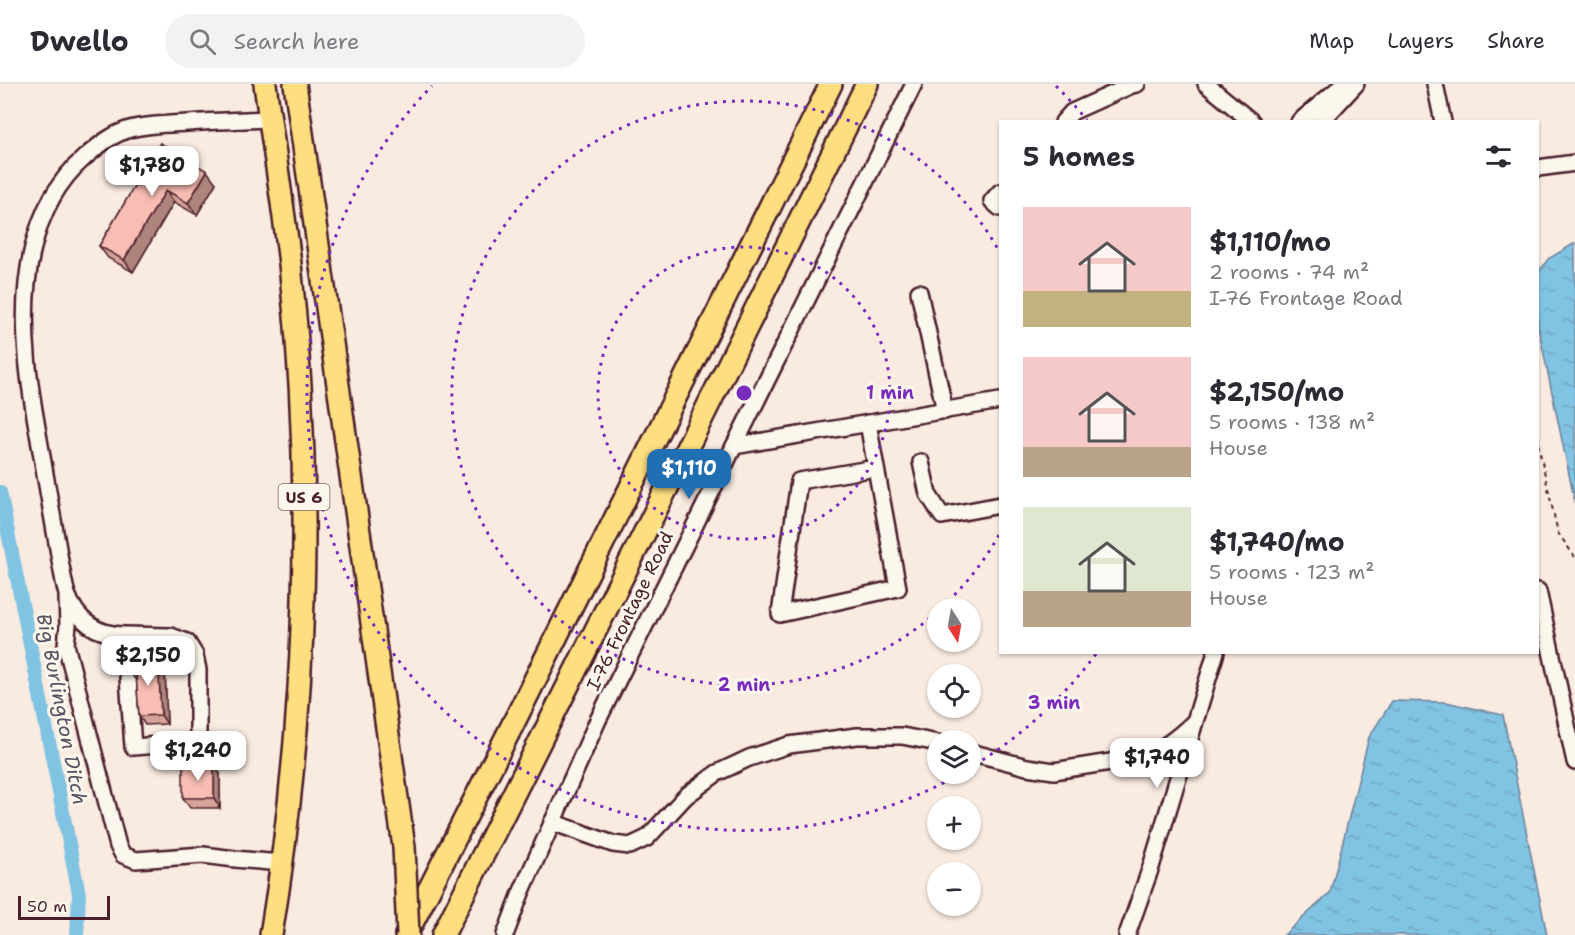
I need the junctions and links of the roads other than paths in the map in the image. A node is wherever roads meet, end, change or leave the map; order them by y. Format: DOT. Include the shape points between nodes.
graph roads {
  1 [pos="265,84"];
  2 [pos="295,84"];
  3 [pos="831,84"];
  4 [pos="867,84"];
  5 [pos="914,84"];
  6 [pos="1137,84"];
  7 [pos="1206,84"];
  8 [pos="1344,84"];
  9 [pos="1356,84"];
  10 [pos="1435,84"];
  11 [pos="300,116"];
  12 [pos="270,119"];
  13 [pos="1065,120"];
  14 [pos="1250,120"];
  15 [pos="1301,120"];
  16 [pos="1323,120"];
  17 [pos="1443,120"];
  18 [pos="1575,162"];
  19 [pos="1539,168"];
  20 [pos="999,193"];
  21 [pos="999,207"];
  22 [pos="919,292"];
  23 [pos="999,401"];
  24 [pos="945,411"];
  25 [pos="868,423"];
  26 [pos="734,446"];
  27 [pos="921,462"];
  28 [pos="876,468"];
  29 [pos="999,505"];
  30 [pos="67,594"];
  31 [pos="1539,596"];
  32 [pos="125,635"];
  33 [pos="1215,654"];
  34 [pos="1195,721"];
  35 [pos="927,741"];
  36 [pos="981,755"];
  37 [pos="1142,757"];
  38 [pos="1575,762"];
  39 [pos="1180,770"];
  40 [pos="552,822"];
  41 [pos="281,863"];
  42 [pos="271,935"];
  43 [pos="407,935"];
  44 [pos="444,935"];
  45 [pos="505,935"];
  46 [pos="1127,935"];
  1 -- 12 [label="highway, US 6"];
  2 -- 11 [label="highway, US 6"];
  3 -- 43 [label="highway"];
  4 -- 44 [label="highway"];
  5 -- 26 [label="street, I-76 Frontage Road"];
  6 -- 13 [label="street" via="1072,112"];
  7 -- 14 [label="street"];
  8 -- 15 [label="street"];
  9 -- 16 [label="street"];
  10 -- 17 [label="street"];
  11 -- 12 [label="highway"];
  11 -- 43 [label="highway, US 6, bridge" via="404,847"];
  12 -- 30 [label="street" via="129,129 93,150 75,166 42,219 28,274 27,356"];
  12 -- 41 [label="highway, US 6" via="290,264 304,493 302,629 293,763"];
  18 -- 19 [label="street"];
  20 -- 21 [label="street" via="992,201"];
  22 -- 24 [label="street"];
  23 -- 24 [label="street"];
  24 -- 25 [label="street"];
  25 -- 26 [label="street"];
  25 -- 28 [label="street"];
  26 -- 40 [label="street, I-76 Frontage Road" via="598,720"];
  27 -- 29 [label="street" via="928,494 942,516"];
  28 -- 28 [label="street" via="799,482 780,614 898,588"];
  30 -- 32 [label="street" via="89,627"];
  30 -- 41 [label="street" via="66,645 123,855 136,860 203,855"];
  31 -- 38 [label="street"];
  32 -- 32 [label="street" via="171,636 187,642 198,670 198,742 133,747"];
  33 -- 34 [label="street"];
  34 -- 37 [label="street" via="1175,740"];
  34 -- 39 [label="street"];
  35 -- 40 [label="street" via="902,736 856,736 789,745 749,758 717,773 686,796 646,838 630,846 613,844"];
  36 -- 37 [label="street" via="1054,771"];
  37 -- 39 [label="street" via="1162,760"];
  39 -- 46 [label="street"];
  40 -- 45 [label="street, I-76 Frontage Road"];
  41 -- 42 [label="highway, US 6"];
}
